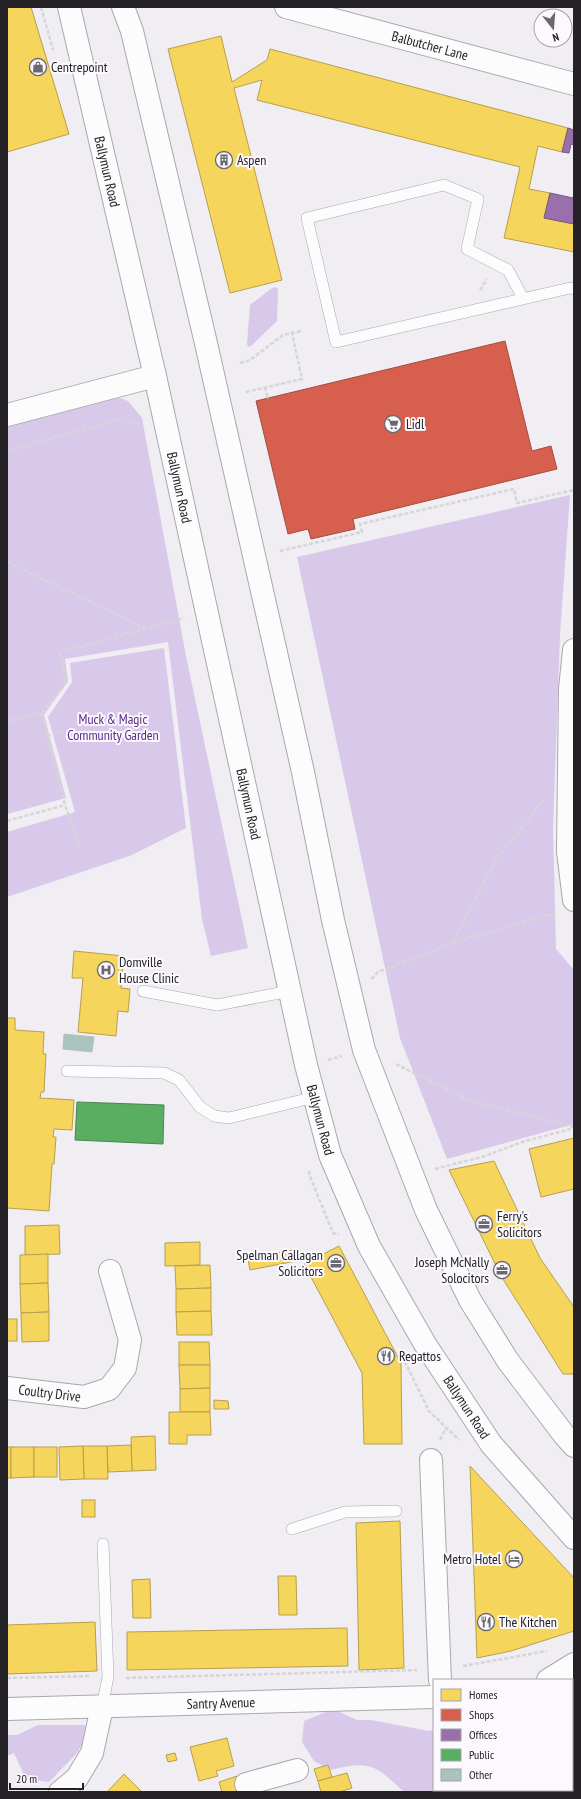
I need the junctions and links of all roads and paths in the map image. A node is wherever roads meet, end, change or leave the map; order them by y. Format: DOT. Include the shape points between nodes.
graph roads {
  1 [pos="69,7"];
  2 [pos="124,7"];
  3 [pos="286,7"];
  4 [pos="574,84"];
  5 [pos="489,275"];
  6 [pos="574,289"];
  7 [pos="480,291"];
  8 [pos="523,298"];
  9 [pos="301,332"];
  10 [pos="292,334"];
  11 [pos="240,362"];
  12 [pos="155,376"];
  13 [pos="265,388"];
  14 [pos="246,392"];
  15 [pos="268,398"];
  16 [pos="7,415"];
  17 [pos="574,490"];
  18 [pos="280,551"];
  19 [pos="7,562"];
  20 [pos="184,618"];
  21 [pos="146,628"];
  22 [pos="574,650"];
  23 [pos="572,689"];
  24 [pos="42,713"];
  25 [pos="7,721"];
  26 [pos="64,731"];
  27 [pos="47,736"];
  28 [pos="569,800"];
  29 [pos="65,805"];
  30 [pos="7,821"];
  31 [pos="81,850"];
  32 [pos="567,907"];
  33 [pos="453,943"];
  34 [pos="371,980"];
  35 [pos="142,991"];
  36 [pos="290,991"];
  37 [pos="343,1056"];
  38 [pos="323,1061"];
  39 [pos="394,1063"];
  40 [pos="68,1071"];
  41 [pos="315,1097"];
  42 [pos="574,1128"];
  43 [pos="433,1169"];
  44 [pos="110,1271"];
  45 [pos="7,1388"];
  46 [pos="574,1446"];
  47 [pos="431,1460"];
  48 [pos="396,1511"];
  49 [pos="292,1529"];
  50 [pos="574,1538"];
  51 [pos="104,1544"];
  52 [pos="553,1650"];
  53 [pos="574,1664"];
  54 [pos="461,1667"];
  55 [pos="418,1670"];
  56 [pos="96,1676"];
  57 [pos="7,1678"];
  58 [pos="121,1678"];
  59 [pos="440,1679"];
  60 [pos="550,1679"];
  61 [pos="433,1698"];
  62 [pos="102,1708"];
  63 [pos="7,1709"];
  64 [pos="296,1770"];
  65 [pos="246,1784"];
  66 [pos="271,1785"];
  67 [pos="60,1792"];
  1 -- 12 [label="main road, Ballymun Road"];
  2 -- 46 [label="main road" via="132,31 205,339 364,1050 426,1210 470,1300 508,1361"];
  3 -- 4 [label="main road, Balbutcher Lane"];
  5 -- 7 [label="path"];
  6 -- 8 [label="lane"];
  8 -- 8 [label="lane" via="508,270 467,249 478,199 444,185 306,218 336,342"];
  9 -- 10 [label="path"];
  10 -- 11 [label="path" via="283,335 250,360"];
  10 -- 13 [label="path" via="302,379"];
  12 -- 16 [label="main road"];
  12 -- 36 [label="main road, Ballymun Road"];
  13 -- 14 [label="path"];
  13 -- 15 [label="path"];
  17 -- 18 [label="path" via="517,503 514,489 360,524 362,532"];
  19 -- 21 [label="path"];
  20 -- 21 [label="path"];
  21 -- 24 [label="path" via="60,652 66,683"];
  22 -- 23 [label="main road"];
  23 -- 28 [label="main road"];
  24 -- 25 [label="path"];
  24 -- 27 [label="path"];
  26 -- 27 [label="path"];
  27 -- 29 [label="path"];
  28 -- 32 [label="main road"];
  28 -- 33 [label="path" via="543,801 496,859"];
  29 -- 30 [label="path"];
  29 -- 31 [label="path"];
  32 -- 33 [label="path"];
  33 -- 34 [label="path" via="378,972"];
  35 -- 36 [label="lane" via="216,1005"];
  36 -- 41 [label="main road, Ballymun Road"];
  37 -- 38 [label="path"];
  39 -- 42 [label="path" via="470,1101"];
  40 -- 41 [label="lane" via="164,1073 179,1080 200,1107 214,1116 229,1118"];
  41 -- 50 [label="main road, Ballymun Road" via="330,1155 369,1246 425,1344 491,1444"];
  42 -- 43 [label="path" via="522,1142 485,1156"];
  44 -- 45 [label="main road, Coultry Drive" via="130,1340 125,1368 109,1389 84,1397"];
  47 -- 59 [label="main road"];
  48 -- 49 [label="lane" via="345,1512"];
  51 -- 62 [label="lane" via="108,1677"];
  52 -- 54 [label="path"];
  53 -- 60 [label="main road"];
  55 -- 58 [label="path"];
  56 -- 57 [label="path"];
  61 -- 62 [label="main road, Santry Avenue"];
  62 -- 63 [label="main road, Santry Avenue"];
  62 -- 67 [label="main road" via="92,1753 77,1778"];
  64 -- 66 [label="main road"];
  65 -- 66 [label="main road"];
}
